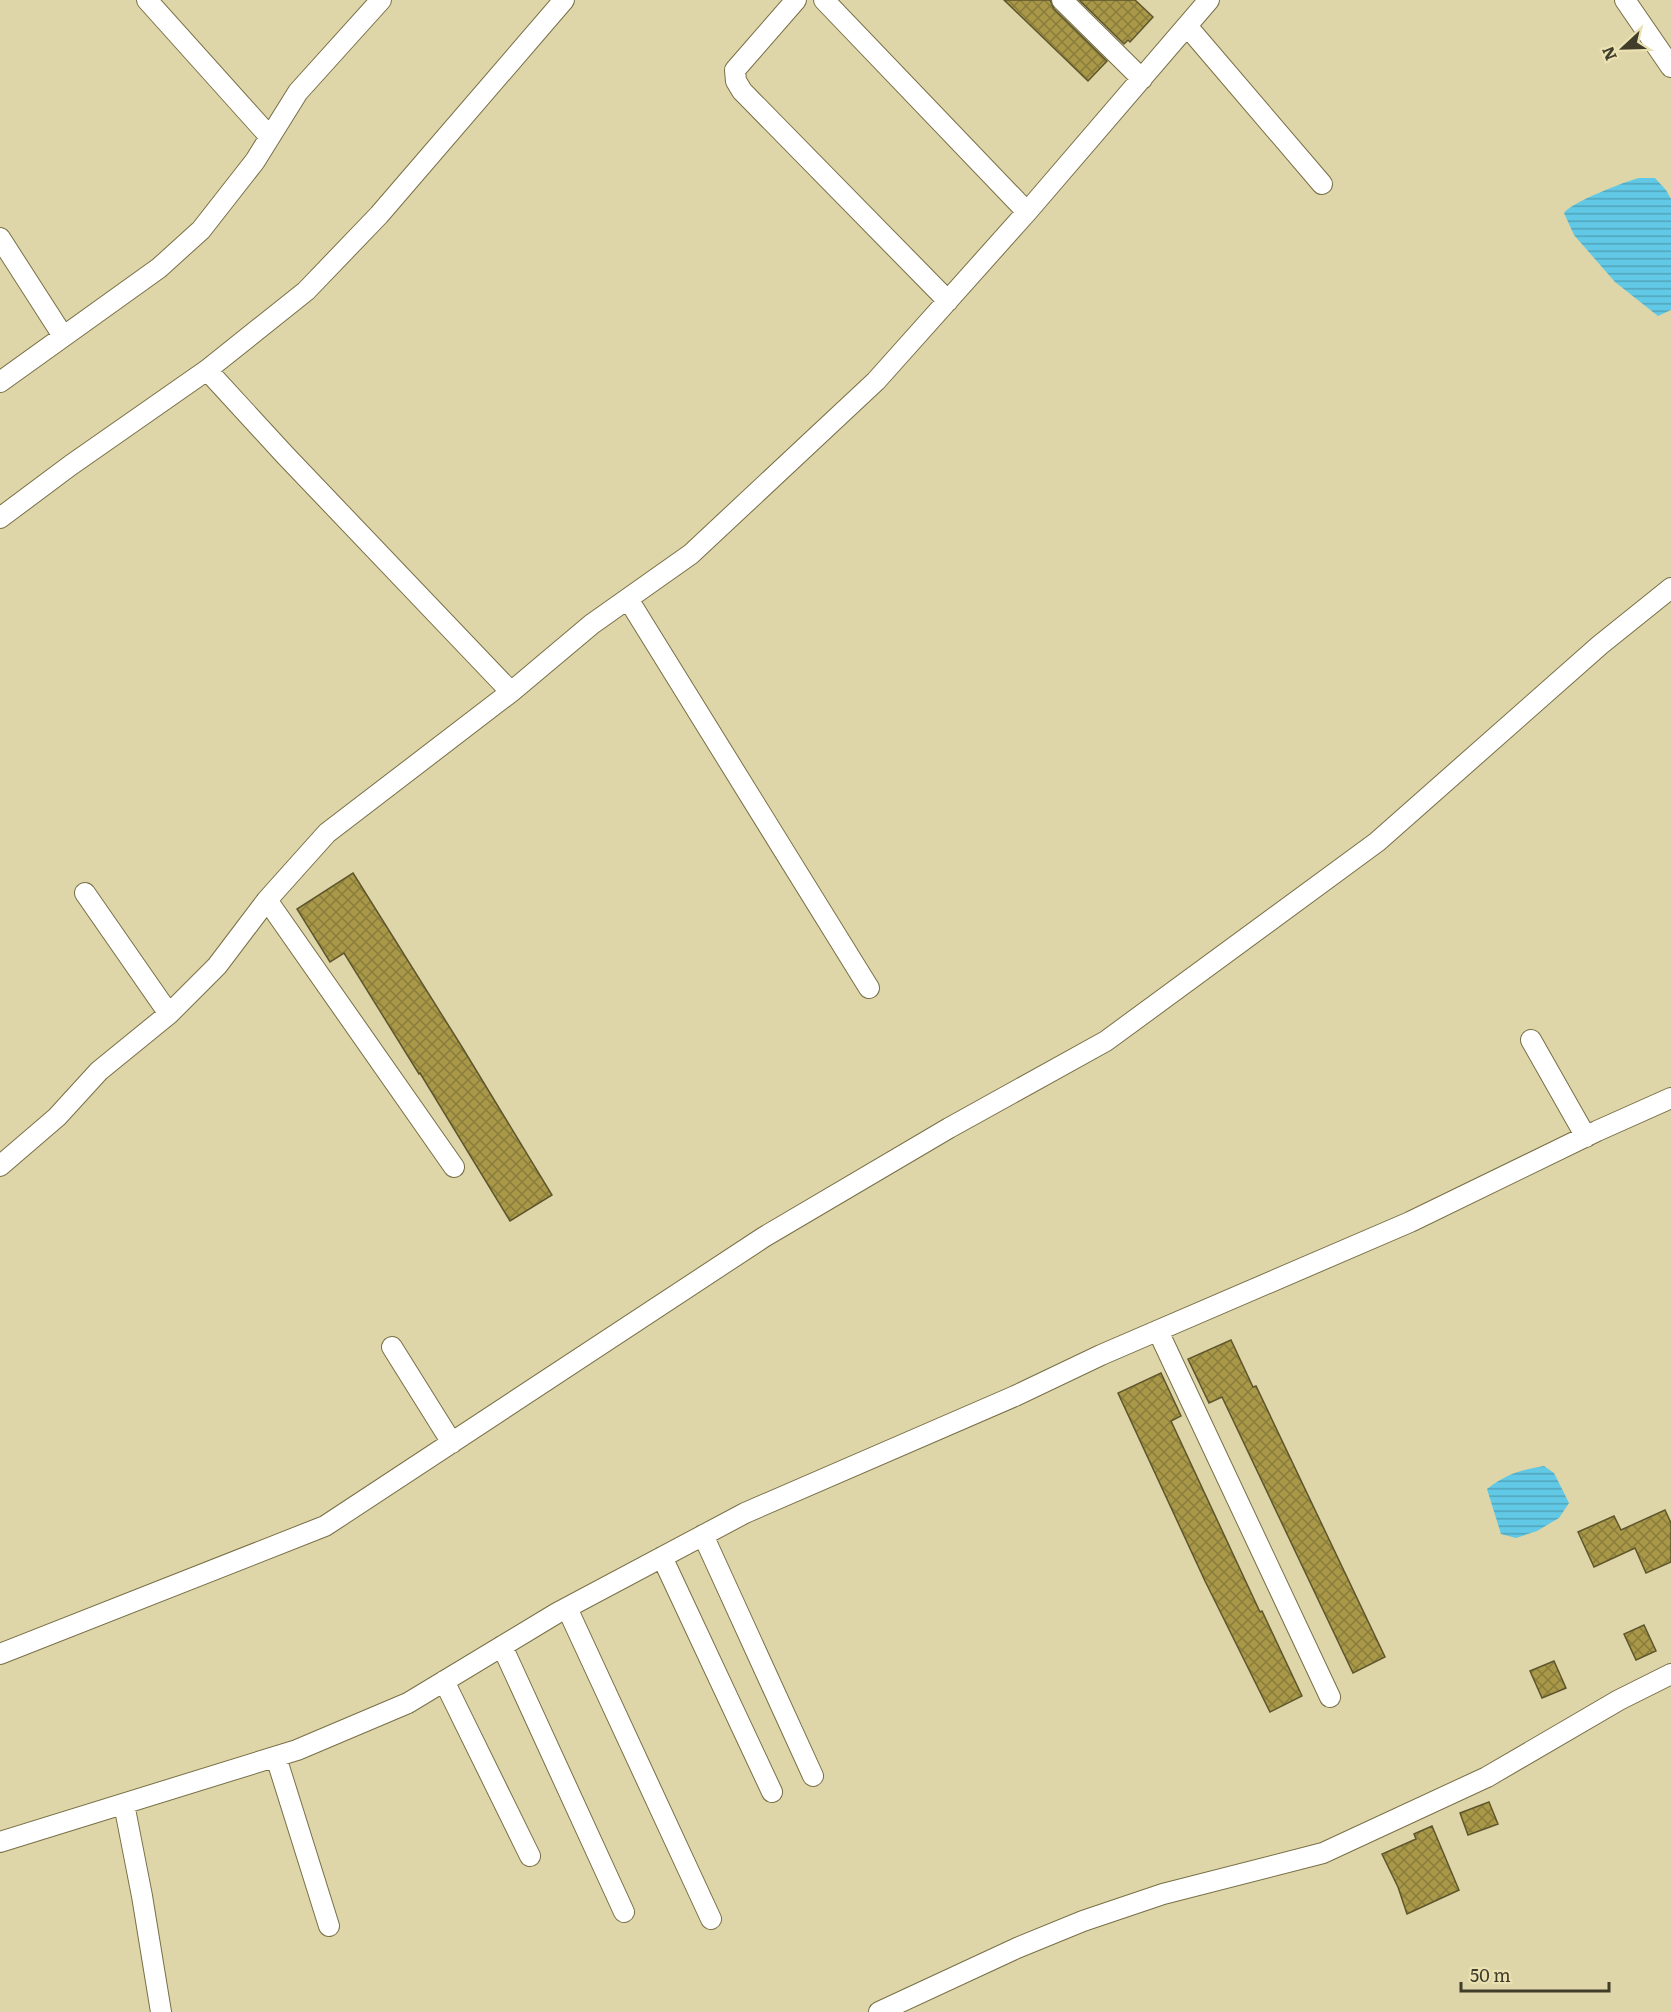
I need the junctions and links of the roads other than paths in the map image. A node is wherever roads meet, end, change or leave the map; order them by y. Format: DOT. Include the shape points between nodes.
graph roads {
  1 [pos="147,0"];
  2 [pos="381,0"];
  3 [pos="564,0"];
  4 [pos="796,0"];
  5 [pos="824,0"];
  6 [pos="1062,0"];
  7 [pos="1209,0"];
  8 [pos="1625,0"];
  9 [pos="1187,26"];
  10 [pos="1671,67"];
  11 [pos="1142,79"];
  12 [pos="270,137"];
  13 [pos="1322,184"];
  14 [pos="1027,212"];
  15 [pos="0,238"];
  16 [pos="948,301"];
  17 [pos="63,336"];
  18 [pos="207,370"];
  19 [pos="1,378"];
  20 [pos="0,518"];
  21 [pos="1671,588"];
  22 [pos="628,599"];
  23 [pos="511,692"];
  24 [pos="85,893"];
  25 [pos="267,900"];
  26 [pos="869,988"];
  27 [pos="169,1014"];
  28 [pos="1531,1040"];
  29 [pos="1671,1098"];
  30 [pos="1586,1137"];
  31 [pos="0,1166"];
  32 [pos="454,1167"];
  33 [pos="1158,1331"];
  34 [pos="392,1347"];
  35 [pos="452,1443"];
  36 [pos="703,1535"];
  37 [pos="662,1557"];
  38 [pos="567,1608"];
  39 [pos="502,1646"];
  40 [pos="0,1654"];
  41 [pos="1671,1674"];
  42 [pos="444,1681"];
  43 [pos="1330,1696"];
  44 [pos="276,1757"];
  45 [pos="813,1776"];
  46 [pos="772,1792"];
  47 [pos="124,1804"];
  48 [pos="0,1842"];
  49 [pos="530,1856"];
  50 [pos="624,1912"];
  51 [pos="711,1919"];
  52 [pos="328,1926"];
  53 [pos="161,2012"];
  54 [pos="879,2012"];
  1 -- 12 [label="street"];
  2 -- 12 [label="street" via="298,92"];
  3 -- 18 [label="street" via="379,216 306,291"];
  4 -- 16 [label="street" via="735,70 736,81"];
  5 -- 14 [label="street"];
  6 -- 11 [label="street"];
  7 -- 9 [label="street"];
  8 -- 10 [label="street"];
  9 -- 11 [label="street"];
  9 -- 13 [label="street"];
  11 -- 14 [label="street"];
  12 -- 17 [label="street" via="201,230 159,268"];
  14 -- 16 [label="street"];
  15 -- 17 [label="street"];
  16 -- 22 [label="street" via="876,381 691,554"];
  17 -- 19 [label="street"];
  18 -- 20 [label="street"];
  18 -- 23 [label="street"];
  21 -- 35 [label="street" via="1600,645 1377,842 1106,1041 764,1238"];
  22 -- 23 [label="street"];
  22 -- 26 [label="street"];
  23 -- 25 [label="street" via="327,833"];
  24 -- 27 [label="street"];
  25 -- 27 [label="street" via="217,966"];
  25 -- 32 [label="street"];
  27 -- 31 [label="street" via="99,1071 57,1116"];
  28 -- 30 [label="street"];
  29 -- 30 [label="street"];
  30 -- 33 [label="street" via="1410,1222"];
  33 -- 36 [label="street" via="745,1512"];
  33 -- 43 [label="street"];
  34 -- 35 [label="street"];
  35 -- 40 [label="street" via="325,1526"];
  36 -- 37 [label="street"];
  36 -- 45 [label="street"];
  37 -- 38 [label="street"];
  37 -- 46 [label="street"];
  38 -- 39 [label="street"];
  38 -- 51 [label="street"];
  39 -- 42 [label="street"];
  39 -- 50 [label="street"];
  41 -- 54 [label="street" via="1618,1700 1487,1777 1323,1853 1163,1894 1083,1921"];
  42 -- 44 [label="street" via="408,1703"];
  42 -- 49 [label="street"];
  44 -- 47 [label="street"];
  44 -- 52 [label="street"];
  47 -- 48 [label="street"];
  47 -- 53 [label="street"];
}
